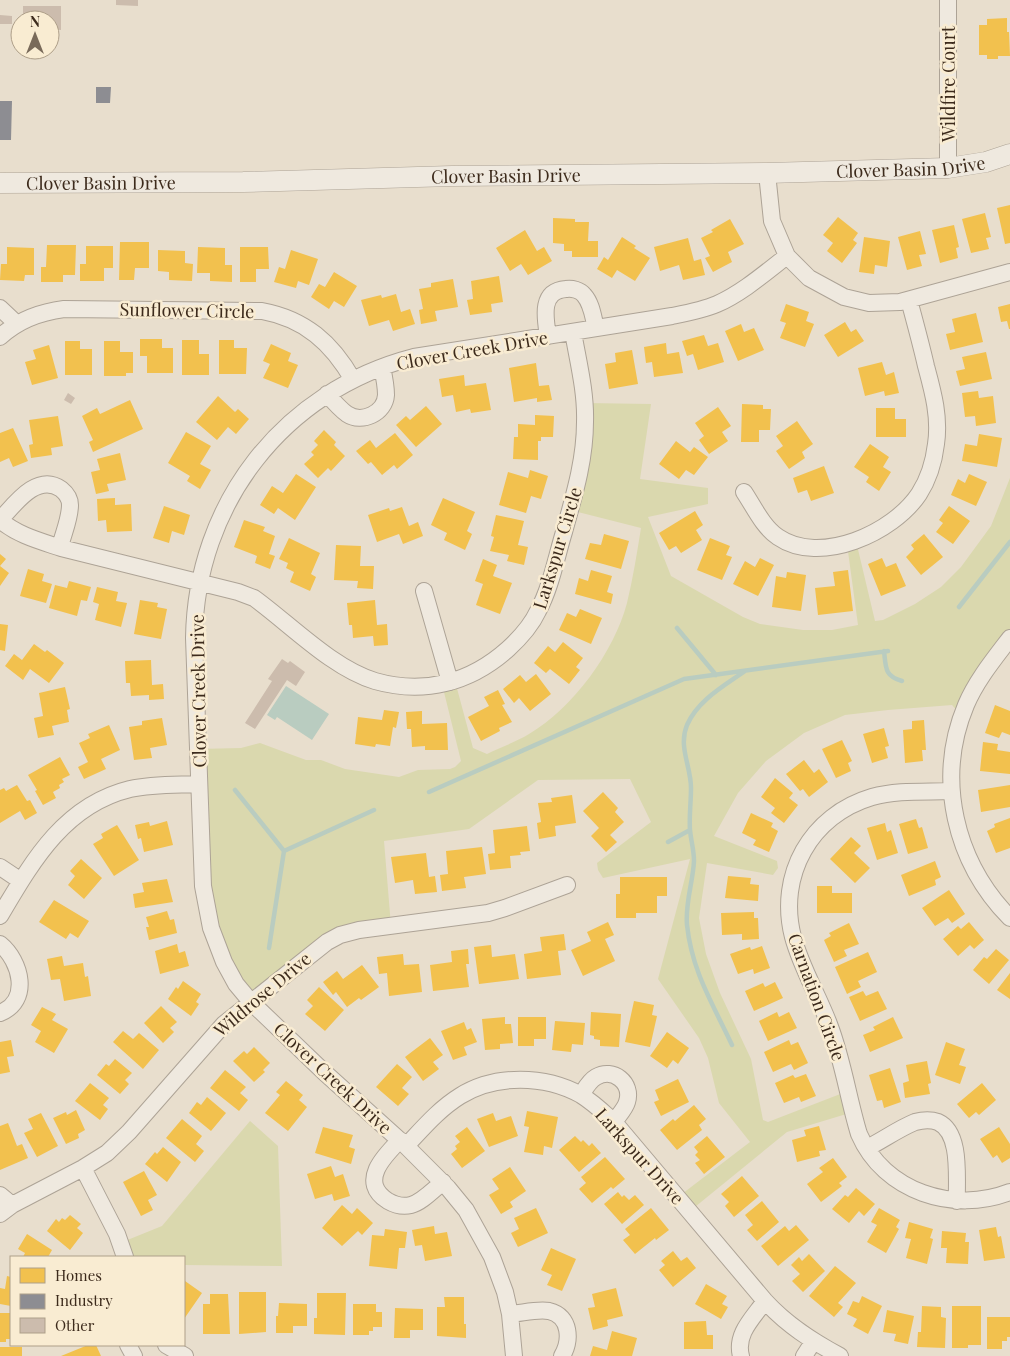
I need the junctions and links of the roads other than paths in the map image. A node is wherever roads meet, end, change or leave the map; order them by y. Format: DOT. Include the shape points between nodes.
graph roads {
  1 [pos="948,0"];
  2 [pos="1010,154"];
  3 [pos="948,168"];
  4 [pos="767,173"];
  5 [pos="0,183"];
  6 [pos="787,256"];
  7 [pos="1010,272"];
  8 [pos="909,300"];
  9 [pos="0,308"];
  10 [pos="17,324"];
  11 [pos="596,328"];
  12 [pos="573,332"];
  13 [pos="548,336"];
  14 [pos="0,337"];
  15 [pos="382,367"];
  16 [pos="352,380"];
  17 [pos="327,394"];
  18 [pos="744,492"];
  19 [pos="0,520"];
  20 [pos="60,547"];
  21 [pos="200,583"];
  22 [pos="424,591"];
  23 [pos="1010,638"];
  24 [pos="450,682"];
  25 [pos="199,784"];
  26 [pos="951,791"];
  27 [pos="0,867"];
  28 [pos="21,881"];
  29 [pos="566,884"];
  30 [pos="0,916"];
  31 [pos="1010,918"];
  32 [pos="0,944"];
  33 [pos="251,1002"];
  34 [pos="0,1013"];
  35 [pos="581,1095"];
  36 [pos="614,1122"];
  37 [pos="403,1143"];
  38 [pos="867,1148"];
  39 [pos="83,1168"];
  40 [pos="443,1182"];
  41 [pos="1010,1192"];
  42 [pos="956,1201"];
  43 [pos="4,1205"];
  44 [pos="125,1256"];
  45 [pos="764,1301"];
  46 [pos="510,1314"];
  47 [pos="814,1342"];
  48 [pos="167,1346"];
  49 [pos="182,1356"];
  50 [pos="514,1356"];
  51 [pos="562,1356"];
  52 [pos="741,1356"];
  53 [pos="804,1356"];
  54 [pos="840,1356"];
  1 -- 3 [label="street, Wildfire Court"];
  2 -- 3 [label="street, Clover Basin Drive" via="978,164"];
  3 -- 4 [label="street, Clover Basin Drive"];
  4 -- 5 [label="street, Clover Basin Drive"];
  4 -- 6 [label="street" via="772,220"];
  6 -- 8 [label="street" via="809,278 844,297 875,303"];
  6 -- 11 [label="street, Clover Creek Drive" via="734,295 710,307"];
  7 -- 8 [label="street"];
  8 -- 18 [label="street" via="938,421 930,471 913,501 900,514 866,536 840,545 813,548 798,546 777,536 767,527"];
  9 -- 10 [label="street"];
  10 -- 14 [label="street, Sunflower Circle"];
  10 -- 16 [label="street, Sunflower Circle" via="64,309 262,311 290,320 316,335 336,353"];
  11 -- 12 [label="street, Clover Creek Drive"];
  11 -- 13 [label="street" via="585,296 577,290 566,289 554,292 548,298 545,313"];
  12 -- 13 [label="street, Clover Creek Drive"];
  12 -- 24 [label="street, Larkspur Circle" via="585,403 584,452 576,492 545,595 534,619 516,641 482,669"];
  13 -- 15 [label="street, Clover Creek Drive" via="420,356"];
  15 -- 16 [label="street, Clover Creek Drive"];
  15 -- 17 [label="street" via="385,398 371,416 350,416"];
  16 -- 17 [label="street, Clover Creek Drive"];
  17 -- 21 [label="street, Clover Creek Drive" via="280,433 241,480 217,523"];
  19 -- 20 [label="street" via="20,533"];
  19 -- 20 [label="street" via="35,487 45,484 56,486 66,493 70,502"];
  20 -- 21 [label="street"];
  21 -- 24 [label="street, Larkspur Circle" via="242,592 254,598 323,652 366,678 413,686"];
  21 -- 25 [label="street, Clover Creek Drive" via="194,632"];
  22 -- 24 [label="street"];
  23 -- 26 [label="street" via="966,704 954,747"];
  25 -- 28 [label="street" via="123,791 99,802 55,833"];
  25 -- 33 [label="street, Clover Creek Drive" via="203,886 211,928 229,973"];
  26 -- 31 [label="street" via="969,861 986,889"];
  26 -- 38 [label="street, Carnation Circle" via="887,794 853,805 814,834 802,851 794,873 790,906 793,936 829,1023 855,1120"];
  27 -- 28 [label="street"];
  28 -- 30 [label="street"];
  29 -- 33 [label="street, Wildrose Drive" via="488,913 340,935 311,953"];
  32 -- 34 [label="street" via="15,963 20,982 14,1002"];
  33 -- 37 [label="street, Clover Creek Drive"];
  33 -- 39 [label="street, Wildrose Drive" via="217,1030 119,1143"];
  35 -- 36 [label="street, Larkspur Drive"];
  35 -- 36 [label="street" via="598,1076 610,1074 622,1079 628,1100"];
  35 -- 37 [label="street, Larkspur Drive" via="536,1081 491,1083 454,1100"];
  36 -- 45 [label="street, Larkspur Drive"];
  37 -- 40 [label="street, Clover Creek Drive"];
  37 -- 40 [label="street" via="382,1158 375,1173 375,1185 385,1199 400,1206 411,1205"];
  38 -- 42 [label="street, Carnation Circle" via="899,1181 928,1195"];
  38 -- 42 [label="street" via="915,1122 939,1123 949,1131 954,1141"];
  39 -- 43 [label="street, Wildrose Drive"];
  39 -- 44 [label="street"];
  40 -- 46 [label="street, Clover Creek Drive" via="466,1210 484,1241 498,1272"];
  41 -- 42 [label="street, Carnation Circle" via="982,1200"];
  45 -- 47 [label="street, Larkspur Drive"];
  45 -- 52 [label="street" via="741,1334"];
  46 -- 50 [label="street, Clover Creek Drive"];
  46 -- 51 [label="street" via="544,1311 557,1314 568,1334"];
  47 -- 53 [label="street"];
  47 -- 54 [label="street, Larkspur Drive"];
  48 -- 49 [label="street"];
}
